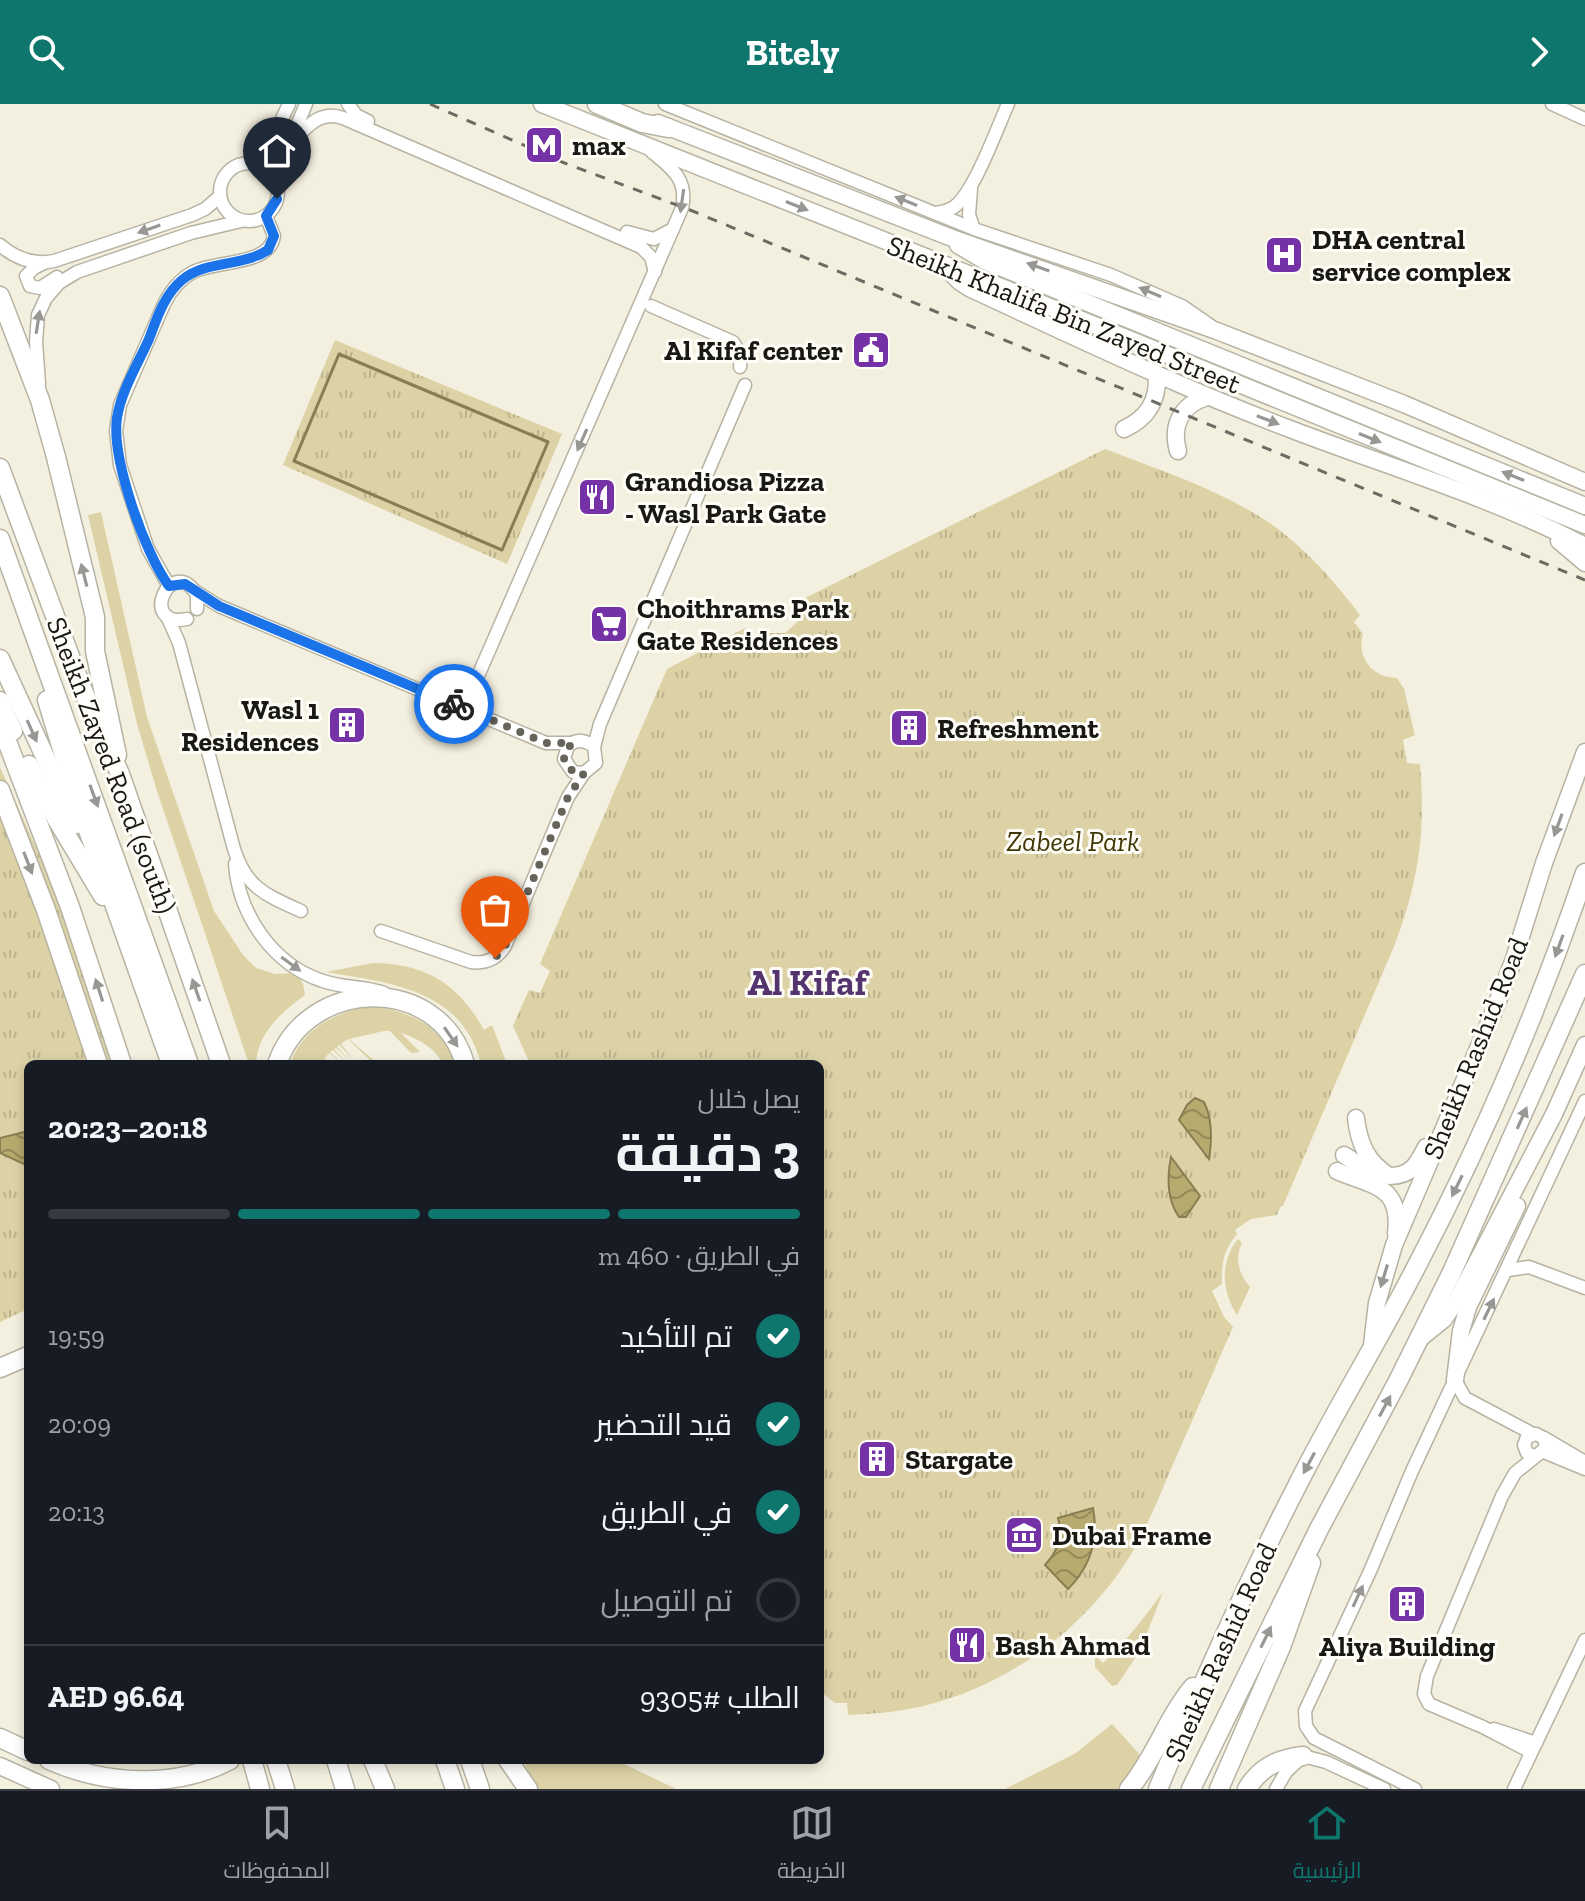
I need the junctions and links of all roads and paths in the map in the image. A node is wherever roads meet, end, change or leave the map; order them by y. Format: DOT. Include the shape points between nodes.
graph roads {
  1 [pos="289,104"];
  2 [pos="306,104"];
  3 [pos="348,104"];
  4 [pos="542,104"];
  5 [pos="597,104"];
  6 [pos="618,104"];
  7 [pos="665,104"];
  8 [pos="1008,104"];
  9 [pos="1552,104"];
  10 [pos="1585,119"];
  11 [pos="668,128"];
  12 [pos="640,142"];
  13 [pos="288,147"];
  14 [pos="254,163"];
  15 [pos="973,182"];
  16 [pos="278,188"];
  17 [pos="219,197"];
  18 [pos="936,213"];
  19 [pos="266,216"];
  20 [pos="241,221"];
  21 [pos="675,227"];
  22 [pos="974,229"];
  23 [pos="952,238"];
  24 [pos="0,245"];
  25 [pos="44,263"];
  26 [pos="947,267"];
  27 [pos="77,272"];
  28 [pos="655,272"];
  29 [pos="0,296"];
  30 [pos="651,306"];
  31 [pos="1217,331"];
  32 [pos="740,367"];
  33 [pos="1157,376"];
  34 [pos="745,385"];
  35 [pos="1207,397"];
  36 [pos="40,400"];
  37 [pos="1124,429"];
  38 [pos="1178,451"];
  39 [pos="0,468"];
  40 [pos="1585,482"];
  41 [pos="1585,506"];
  42 [pos="1530,517"];
  43 [pos="1585,525"];
  44 [pos="0,539"];
  45 [pos="1585,546"];
  46 [pos="1585,563"];
  47 [pos="0,573"];
  48 [pos="169,586"];
  49 [pos="195,591"];
  50 [pos="219,606"];
  51 [pos="197,609"];
  52 [pos="167,616"];
  53 [pos="187,619"];
  54 [pos="179,643"];
  55 [pos="0,659"];
  56 [pos="0,701"];
  57 [pos="464,708"];
  58 [pos="0,723"];
  59 [pos="600,724"];
  60 [pos="577,742"];
  61 [pos="546,743"];
  62 [pos="594,747"];
  63 [pos="1585,752"];
  64 [pos="566,764"];
  65 [pos="584,773"];
  66 [pos="120,774"];
  67 [pos="0,790"];
  68 [pos="568,797"];
  69 [pos="234,849"];
  70 [pos="102,873"];
  71 [pos="1585,873"];
  72 [pos="301,911"];
  73 [pos="119,920"];
  74 [pos="381,931"];
  75 [pos="1585,974"];
  76 [pos="412,1005"];
  77 [pos="1585,1045"];
  78 [pos="97,1060"];
  79 [pos="121,1060"];
  80 [pos="170,1060"];
  81 [pos="188,1060"];
  82 [pos="220,1060"];
  83 [pos="279,1060"];
  84 [pos="464,1060"];
  85 [pos="1585,1101"];
  86 [pos="1554,1114"];
  87 [pos="1356,1118"];
  88 [pos="1442,1133"];
  89 [pos="1344,1155"];
  90 [pos="1337,1171"];
  91 [pos="1389,1176"];
  92 [pos="1394,1245"];
  93 [pos="1508,1270"];
  94 [pos="1585,1288"];
  95 [pos="1418,1340"];
  96 [pos="1372,1345"];
  97 [pos="24,1358"];
  98 [pos="0,1368"];
  99 [pos="1455,1380"];
  100 [pos="1536,1446"];
  101 [pos="1585,1462"];
  102 [pos="1585,1469"];
  103 [pos="1319,1529"];
  104 [pos="1585,1640"];
  105 [pos="1207,1674"];
  106 [pos="1231,1707"];
  107 [pos="0,1738"];
  108 [pos="1534,1748"];
  109 [pos="24,1749"];
  110 [pos="1303,1756"];
  111 [pos="60,1764"];
  112 [pos="222,1764"];
  113 [pos="246,1764"];
  114 [pos="253,1764"];
  115 [pos="277,1764"];
  116 [pos="337,1764"];
  117 [pos="371,1764"];
  118 [pos="373,1764"];
  119 [pos="446,1764"];
  120 [pos="471,1764"];
  121 [pos="507,1764"];
  122 [pos="509,1764"];
  123 [pos="0,1766"];
  124 [pos="51,1789"];
  125 [pos="250,1789"];
  126 [pos="260,1789"];
  127 [pos="285,1789"];
  128 [pos="345,1789"];
  129 [pos="374,1789"];
  130 [pos="385,1789"];
  131 [pos="455,1789"];
  132 [pos="480,1789"];
  133 [pos="515,1789"];
  134 [pos="528,1789"];
  135 [pos="1129,1789"];
  136 [pos="1158,1789"];
  137 [pos="1191,1789"];
  138 [pos="1206,1789"];
  139 [pos="1219,1789"];
  140 [pos="1247,1789"];
  141 [pos="1276,1789"];
  142 [pos="1384,1789"];
  143 [pos="1415,1789"];
  144 [pos="1514,1789"];
  1 -- 14 [label="street" via="270,144"];
  2 -- 13 [label="street"];
  3 -- 21 [label="street" via="361,118 639,237 661,237"];
  4 -- 12 [label="main road, Sheikh Khalifa Bin Zayed Street"];
  5 -- 11 [label="highway"];
  6 -- 11 [label="main road, Sheikh Khalifa Bin Zayed Street"];
  18 -- 7 [label="street, one-way"];
  8 -- 15 [label="street"];
  9 -- 10 [label="street"];
  11 -- 23 [label="main road, Sheikh Khalifa Bin Zayed Street"];
  12 -- 21 [label="street, one-way" via="684,185"];
  12 -- 26 [label="main road, Sheikh Khalifa Bin Zayed Street, one-way"];
  13 -- 16 [label="street"];
  13 -- 28 [label="street" via="318,118 343,118 641,247"];
  14 -- 16 [label="street" via="267,168"];
  14 -- 17 [label="street" via="233,166 224,174"];
  15 -- 18 [label="street" via="953,208"];
  15 -- 22 [label="street" via="969,215"];
  16 -- 19 [label="street"];
  17 -- 20 [label="street" via="227,212"];
  17 -- 25 [label="street, one-way" via="192,215"];
  18 -- 22 [label="street"];
  19 -- 20 [label="street"];
  19 -- 48 [label="street" via="274,236 268,250 199,269 173,289 120,405 120,465 152,560"];
  20 -- 27 [label="street" via="205,228"];
  21 -- 28 [label="street"];
  31 -- 22 [label="street, one-way" via="1182,306 1111,275"];
  31 -- 23 [label="main road, one-way"];
  41 -- 23 [label="main road, Sheikh Khalifa Bin Zayed Street, one-way" via="976,258"];
  24 -- 25 [label="street" via="16,257"];
  25 -- 27 [label="street" via="26,276 30,286 40,288"];
  26 -- 33 [label="main road" via="965,286"];
  26 -- 43 [label="main road, Sheikh Khalifa Bin Zayed Street, one-way"];
  36 -- 27 [label="street, one-way" via="38,315 52,290"];
  28 -- 57 [label="street, one-way"];
  29 -- 36 [label="highway"];
  30 -- 32 [label="street" via="733,342 741,355"];
  31 -- 40 [label="main road"];
  33 -- 35 [label="main road"];
  33 -- 37 [label="main road" via="1150,408"];
  34 -- 59 [label="street"];
  35 -- 38 [label="main road" via="1179,417"];
  35 -- 42 [label="main road, one-way"];
  66 -- 36 [label="highway, one-way" via="95,651 95,617"];
  39 -- 66 [label="highway, Sheikh Zayed Road (south)" via="81,686"];
  42 -- 45 [label="main road"];
  42 -- 46 [label="main road"];
  44 -- 81 [label="highway, one-way"];
  47 -- 70 [label="highway"];
  48 -- 49 [label="street" via="181,583"];
  48 -- 52 [label="street" via="161,601"];
  49 -- 50 [label="street"];
  49 -- 51 [label="street"];
  50 -- 51 [label="street"];
  50 -- 57 [label="street"];
  51 -- 53 [label="street"];
  52 -- 53 [label="street"];
  52 -- 54 [label="street"];
  53 -- 54 [label="street"];
  54 -- 69 [label="street"];
  55 -- 70 [label="highway, one-way"];
  56 -- 73 [label="highway" via="56,818"];
  57 -- 61 [label="street"];
  79 -- 58 [label="highway, one-way"];
  59 -- 60 [label="street"];
  59 -- 62 [label="street"];
  60 -- 61 [label="street"];
  60 -- 62 [label="street"];
  60 -- 64 [label="street" via="566,750"];
  61 -- 64 [label="street"];
  62 -- 65 [label="street" via="596,763"];
  63 -- 88 [label="main road, Sheikh Rashid Road, one-way" via="1503,987"];
  64 -- 65 [label="street"];
  64 -- 68 [label="street"];
  65 -- 68 [label="street"];
  82 -- 66 [label="highway, Sheikh Zayed Road (south), one-way"];
  67 -- 78 [label="highway, one-way"];
  68 -- 74 [label="street" via="505,946 495,958 471,962"];
  69 -- 72 [label="street" via="241,869 263,894"];
  69 -- 76 [label="street, one-way" via="238,886 249,915 265,942 285,961 321,981 378,991"];
  70 -- 73 [label="highway"];
  71 -- 96 [label="highway, Sheikh Rashid Road, one-way" via="1485,1126"];
  73 -- 80 [label="highway"];
  95 -- 75 [label="highway, Sheikh Rashid Road, one-way"];
  76 -- 83 [label="highway" via="365,997 327,1006 294,1031"];
  76 -- 84 [label="highway, one-way" via="448,1030"];
  77 -- 86 [label="main road, Sheikh Rashid Road"];
  85 -- 93 [label="street"];
  86 -- 95 [label="main road, Sheikh Rashid Road" via="1451,1310"];
  86 -- 99 [label="main road" via="1548,1141 1468,1307"];
  87 -- 91 [label="main road" via="1367,1156"];
  88 -- 91 [label="main road" via="1409,1172"];
  88 -- 92 [label="main road, Sheikh Rashid Road"];
  89 -- 91 [label="main road" via="1370,1172"];
  90 -- 92 [label="main road" via="1385,1191 1395,1208"];
  92 -- 96 [label="main road, Sheikh Rashid Road, one-way" via="1377,1303"];
  93 -- 94 [label="street" via="1529,1267"];
  99 -- 93 [label="street, one-way"];
  103 -- 95 [label="highway, Sheikh Rashid Road, one-way"];
  96 -- 105 [label="highway, Sheikh Rashid Road, one-way" via="1291,1497"];
  97 -- 98 [label="highway"];
  99 -- 100 [label="street" via="1465,1398"];
  143 -- 99 [label="street, one-way" via="1314,1738 1304,1718"];
  100 -- 101 [label="street"];
  100 -- 102 [label="street"];
  100 -- 108 [label="street" via="1511,1478 1424,1694 1429,1704 1483,1727 1510,1732"];
  106 -- 103 [label="highway, Sheikh Rashid Road, one-way"];
  103 -- 139 [label="highway" via="1300,1601"];
  104 -- 108 [label="street"];
  105 -- 135 [label="highway" via="1184,1699"];
  105 -- 136 [label="highway, Sheikh Rashid Road"];
  106 -- 137 [label="highway, Sheikh Rashid Road"];
  106 -- 138 [label="highway"];
  107 -- 109 [label="highway"];
  108 -- 144 [label="street"];
  110 -- 140 [label="highway" via="1266,1767"];
  110 -- 141 [label="street"];
  110 -- 142 [label="street"];
  111 -- 112 [label="highway" via="106,1781 148,1786 175,1784"];
  113 -- 125 [label="highway"];
  114 -- 126 [label="highway"];
  115 -- 127 [label="highway"];
  116 -- 128 [label="highway"];
  117 -- 129 [label="highway"];
  118 -- 130 [label="highway"];
  119 -- 131 [label="highway"];
  120 -- 132 [label="highway"];
  121 -- 133 [label="highway"];
  122 -- 134 [label="highway"];
  123 -- 124 [label="main road"];
}
